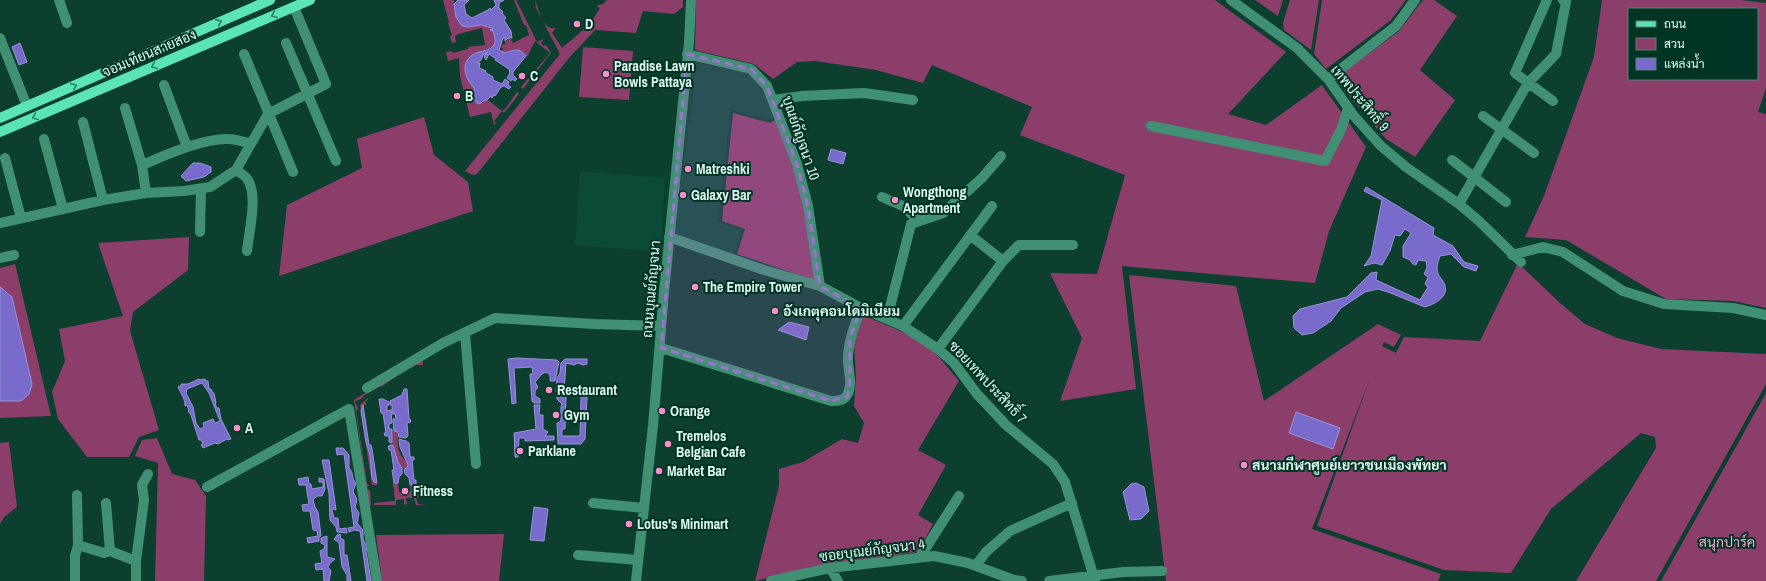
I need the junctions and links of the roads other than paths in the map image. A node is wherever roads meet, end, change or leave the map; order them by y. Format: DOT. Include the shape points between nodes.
graph roads {
  1 [pos="59,0"];
  2 [pos="270,0"];
  3 [pos="310,0"];
  4 [pos="691,0"];
  5 [pos="1230,0"];
  6 [pos="1415,0"];
  7 [pos="1547,0"];
  8 [pos="1563,0"];
  9 [pos="294,7"];
  10 [pos="67,23"];
  11 [pos="0,38"];
  12 [pos="286,43"];
  13 [pos="244,54"];
  14 [pos="688,54"];
  15 [pos="1328,79"];
  16 [pos="1528,82"];
  17 [pos="164,85"];
  18 [pos="308,94"];
  19 [pos="52,96"];
  20 [pos="773,100"];
  21 [pos="913,100"];
  22 [pos="1553,101"];
  23 [pos="27,106"];
  24 [pos="57,108"];
  25 [pos="125,108"];
  26 [pos="1348,108"];
  27 [pos="268,114"];
  28 [pos="1483,116"];
  29 [pos="0,118"];
  30 [pos="83,122"];
  31 [pos="1151,126"];
  32 [pos="1503,130"];
  33 [pos="0,132"];
  34 [pos="44,139"];
  35 [pos="250,143"];
  36 [pos="187,148"];
  37 [pos="1534,153"];
  38 [pos="1001,156"];
  39 [pos="5,158"];
  40 [pos="1452,160"];
  41 [pos="336,161"];
  42 [pos="142,165"];
  43 [pos="236,170"];
  44 [pos="293,172"];
  45 [pos="1476,178"];
  46 [pos="202,189"];
  47 [pos="146,193"];
  48 [pos="882,197"];
  49 [pos="103,200"];
  50 [pos="1506,202"];
  51 [pos="1459,204"];
  52 [pos="992,206"];
  53 [pos="63,209"];
  54 [pos="21,218"];
  55 [pos="918,221"];
  56 [pos="0,223"];
  57 [pos="200,232"];
  58 [pos="970,235"];
  59 [pos="670,237"];
  60 [pos="1073,245"];
  61 [pos="247,251"];
  62 [pos="1512,254"];
  63 [pos="14,255"];
  64 [pos="0,258"];
  65 [pos="1003,260"];
  66 [pos="1521,262"];
  67 [pos="820,286"];
  68 [pos="861,308"];
  69 [pos="1766,315"];
  70 [pos="887,319"];
  71 [pos="661,326"];
  72 [pos="903,326"];
  73 [pos="465,333"];
  74 [pos="661,348"];
  75 [pos="938,349"];
  76 [pos="367,388"];
  77 [pos="476,464"];
  78 [pos="148,474"];
  79 [pos="207,487"];
  80 [pos="77,495"];
  81 [pos="959,496"];
  82 [pos="106,503"];
  83 [pos="594,503"];
  84 [pos="1072,503"];
  85 [pos="644,508"];
  86 [pos="78,545"];
  87 [pos="110,551"];
  88 [pos="578,555"];
  89 [pos="920,557"];
  90 [pos="136,560"];
  91 [pos="638,560"];
  92 [pos="976,565"];
  93 [pos="830,568"];
  94 [pos="1162,571"];
  95 [pos="1095,579"];
  96 [pos="75,581"];
  97 [pos="136,581"];
  98 [pos="377,581"];
  99 [pos="636,581"];
  100 [pos="775,581"];
  101 [pos="838,581"];
  102 [pos="1022,581"];
  103 [pos="1049,581"];
  1 -- 10 [label="street"];
  19 -- 2 [label="main road, จอมเทียนสายสอง, one-way"];
  3 -- 9 [label="main road, จอมเทียนสายสอง"];
  4 -- 14 [label="street, ถนนบุณย์กัญจนา"];
  5 -- 15 [label="street, เทพประสิทธิ์ 9" via="1297,48"];
  6 -- 15 [label="street" via="1396,26"];
  7 -- 16 [label="street" via="1515,73"];
  8 -- 16 [label="street" via="1566,2 1556,54"];
  9 -- 18 [label="street" via="326,84"];
  9 -- 24 [label="main road, จอมเทียนสายสอง, one-way"];
  11 -- 23 [label="street"];
  12 -- 18 [label="street"];
  13 -- 27 [label="street"];
  14 -- 20 [label="street, บุณย์กัญจนา 10" via="751,69 767,86"];
  14 -- 59 [label="street, ถนนบุณย์กัญจนา"];
  15 -- 26 [label="street, เทพประสิทธิ์ 9"];
  16 -- 22 [label="street"];
  16 -- 32 [label="street"];
  17 -- 36 [label="street"];
  18 -- 27 [label="street"];
  18 -- 41 [label="street"];
  19 -- 23 [label="main road, จอมเทียนสายสอง"];
  19 -- 24 [label="street"];
  20 -- 21 [label="street" via="864,93"];
  20 -- 67 [label="street, บุณย์กัญจนา 10" via="797,164 808,206"];
  23 -- 29 [label="main road, จอมเทียนสายสอง"];
  24 -- 33 [label="main road, จอมเทียนสายสอง, one-way"];
  25 -- 42 [label="street"];
  26 -- 31 [label="street" via="1341,130 1325,161"];
  26 -- 51 [label="street, เทพประสิทธิ์ 9" via="1381,146"];
  27 -- 35 [label="street"];
  27 -- 44 [label="street"];
  28 -- 32 [label="street"];
  30 -- 49 [label="street"];
  32 -- 37 [label="street"];
  32 -- 45 [label="street"];
  34 -- 53 [label="street"];
  35 -- 36 [label="street" via="229,138"];
  35 -- 43 [label="street"];
  36 -- 42 [label="street"];
  38 -- 55 [label="street" via="982,178 943,213"];
  39 -- 54 [label="street"];
  40 -- 45 [label="street"];
  42 -- 47 [label="street"];
  43 -- 46 [label="street" via="210,187"];
  43 -- 61 [label="street" via="248,178 252,190"];
  45 -- 50 [label="street"];
  45 -- 51 [label="street"];
  46 -- 47 [label="street"];
  46 -- 57 [label="street"];
  47 -- 49 [label="street"];
  48 -- 55 [label="street" via="903,206"];
  49 -- 53 [label="street"];
  51 -- 62 [label="street, เทพประสิทธิ์ 9"];
  52 -- 58 [label="street"];
  53 -- 54 [label="street"];
  54 -- 56 [label="street"];
  55 -- 70 [label="street" via="911,224"];
  58 -- 65 [label="street"];
  58 -- 72 [label="street"];
  59 -- 67 [label="street, ซอยเทพประสิทธิ์ 7" via="764,270"];
  59 -- 71 [label="street, ถนนบุณย์กัญจนา"];
  60 -- 65 [label="street" via="1019,245"];
  62 -- 66 [label="street, เทพประสิทธิ์ 9"];
  62 -- 69 [label="street" via="1543,247 1563,252 1623,290 1664,304 1733,308"];
  63 -- 64 [label="street"];
  65 -- 75 [label="street"];
  67 -- 68 [label="street, ซอยเทพประสิทธิ์ 7"];
  68 -- 70 [label="street, ซอยเทพประสิทธิ์ 7"];
  68 -- 74 [label="street" via="850,338 850,388 847,397 842,400 831,401"];
  70 -- 72 [label="street, ซอยเทพประสิทธิ์ 7"];
  71 -- 73 [label="street" via="495,318"];
  71 -- 74 [label="street, ถนนบุณย์กัญจนา"];
  72 -- 75 [label="street, ซอยเทพประสิทธิ์ 7"];
  73 -- 76 [label="street" via="443,343"];
  73 -- 77 [label="street"];
  74 -- 85 [label="street, ถนนบุณย์กัญจนา"];
  75 -- 84 [label="street, ซอยเทพประสิทธิ์ 7" via="954,363 977,394 1006,425 1053,464 1065,482"];
  78 -- 90 [label="street" via="142,485 144,500"];
  79 -- 98 [label="street" via="349,409"];
  80 -- 86 [label="street"];
  81 -- 89 [label="street"];
  82 -- 87 [label="street"];
  83 -- 85 [label="street"];
  84 -- 92 [label="street" via="1010,531 986,552"];
  84 -- 95 [label="street, ซอยเทพประสิทธิ์ 7"];
  85 -- 91 [label="street, ถนนบุณย์กัญจนา"];
  86 -- 87 [label="street" via="104,553"];
  86 -- 96 [label="street" via="75,556"];
  87 -- 90 [label="street"];
  88 -- 91 [label="street"];
  89 -- 92 [label="street, ซอยบุณย์กัญจนา 4" via="934,556"];
  89 -- 93 [label="street, ซอยบุณย์กัญจนา 4"];
  90 -- 97 [label="street"];
  91 -- 99 [label="street, ถนนบุณย์กัญจนา"];
  92 -- 102 [label="street, ซอยบุณย์กัญจนา 4"];
  93 -- 100 [label="street, ซอยบุณย์กัญจนา 4"];
  93 -- 101 [label="street"];
  94 -- 95 [label="street" via="1142,571"];
  95 -- 103 [label="street"];
}
